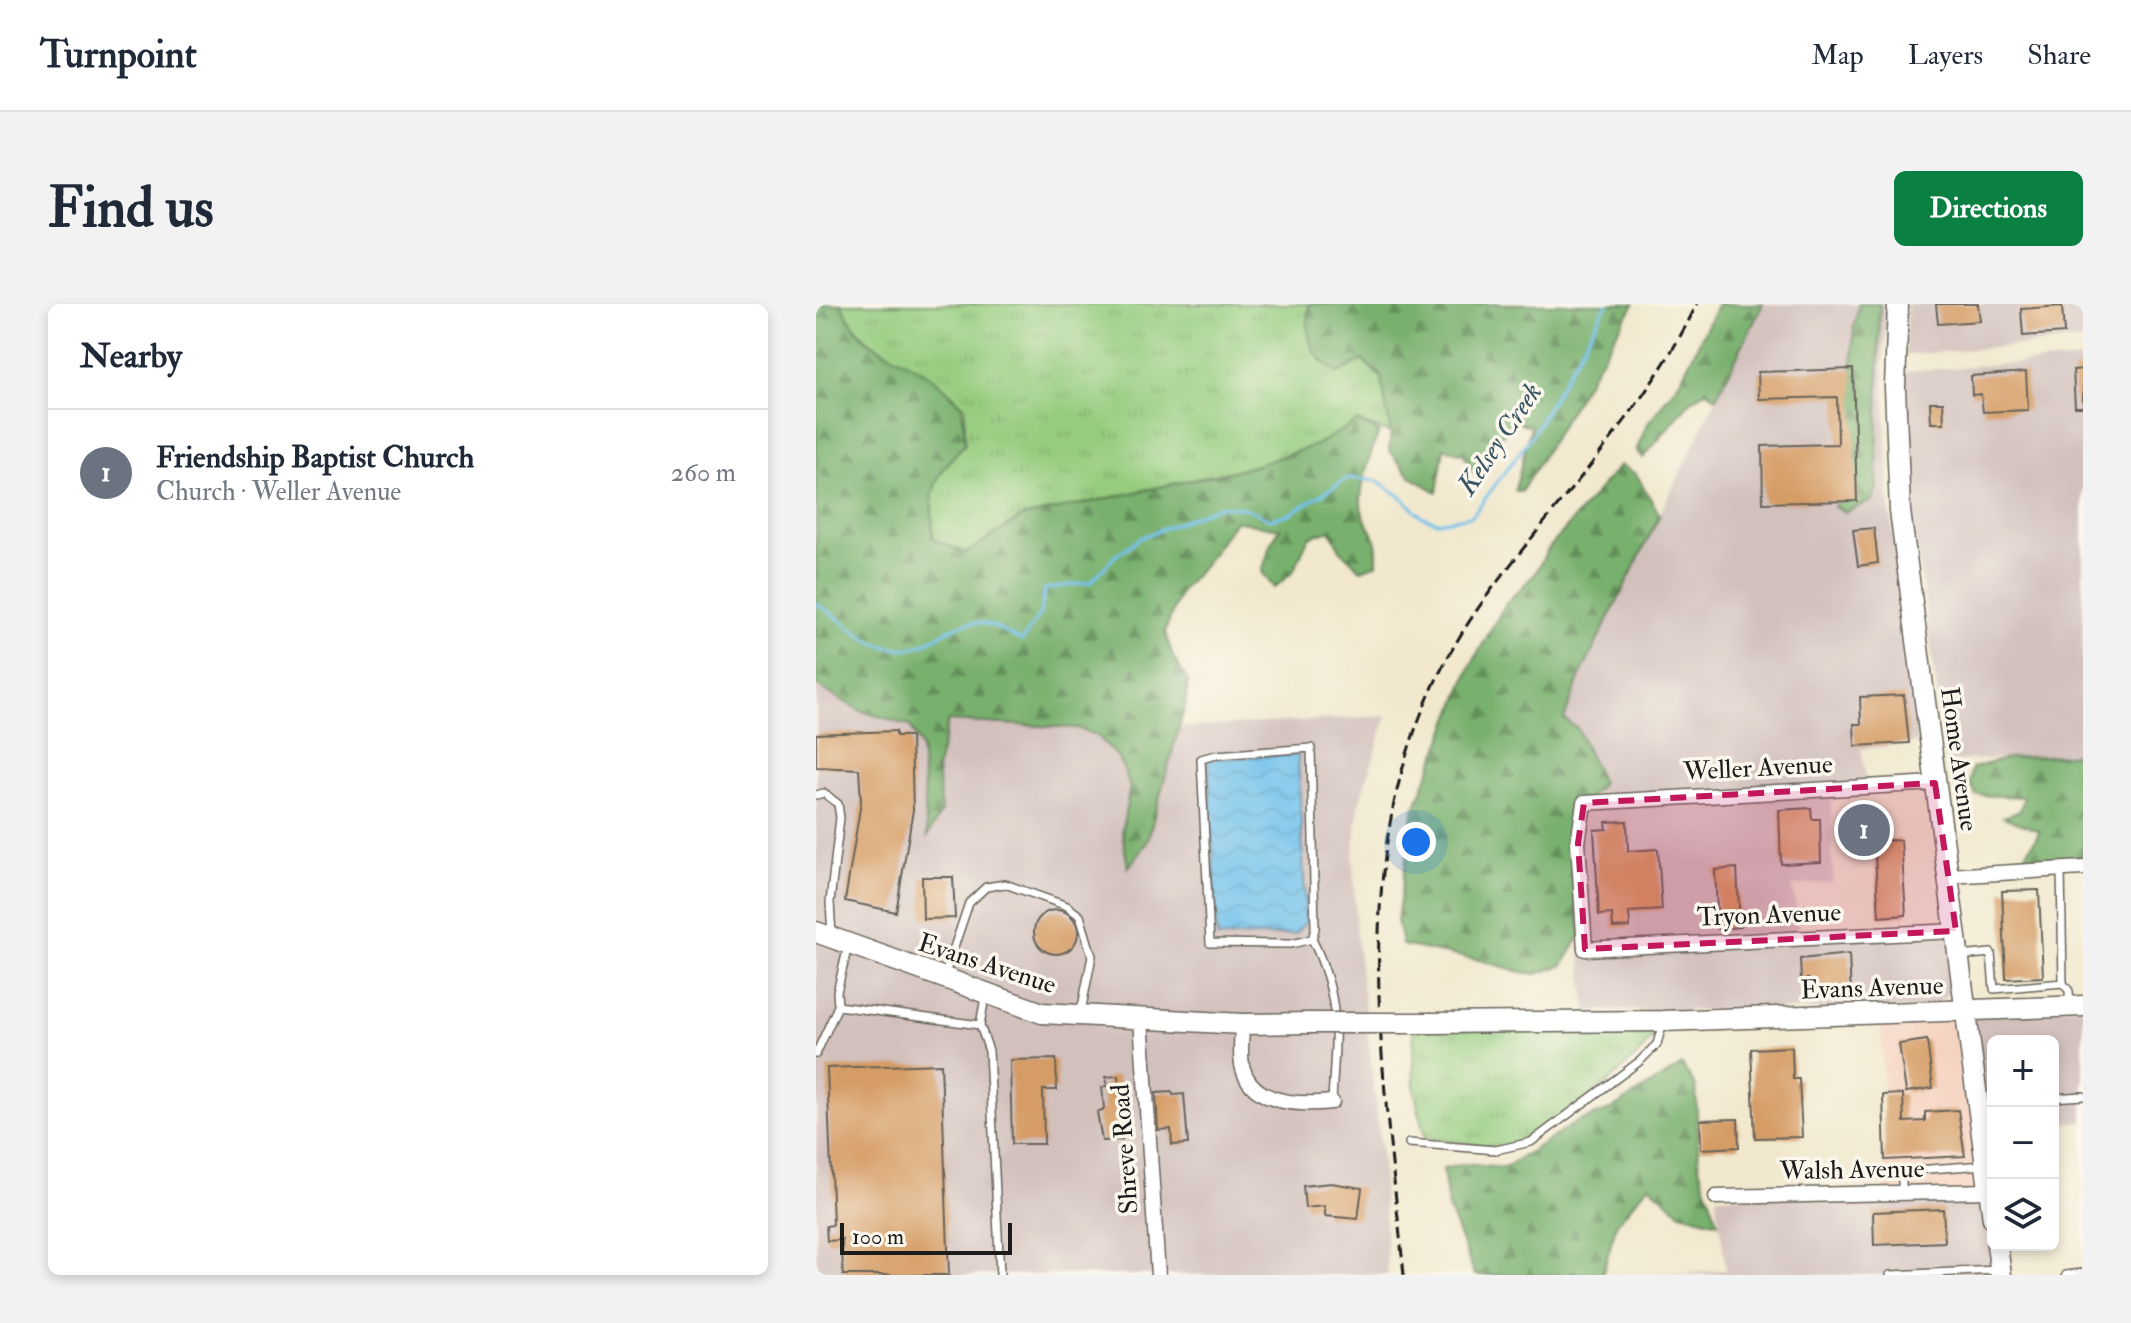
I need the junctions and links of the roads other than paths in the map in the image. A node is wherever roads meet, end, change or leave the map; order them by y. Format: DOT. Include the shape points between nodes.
graph roads {
  1 [pos="1898,304"];
  2 [pos="1935,783"];
  3 [pos="816,795"];
  4 [pos="2083,868"];
  5 [pos="2061,869"];
  6 [pos="1948,876"];
  7 [pos="1956,931"];
  8 [pos="832,938"];
  9 [pos="1312,939"];
  10 [pos="1585,949"];
  11 [pos="1959,956"];
  12 [pos="943,978"];
  13 [pos="2063,983"];
  14 [pos="985,993"];
  15 [pos="838,1006"];
  16 [pos="2077,1006"];
  17 [pos="1965,1011"];
  18 [pos="1079,1018"];
  19 [pos="1141,1019"];
  20 [pos="1663,1021"];
  21 [pos="1242,1024"];
  22 [pos="980,1025"];
  23 [pos="816,1054"];
  24 [pos="2083,1096"];
  25 [pos="2059,1098"];
  26 [pos="1332,1102"];
  27 [pos="1409,1143"];
  28 [pos="1986,1164"];
  29 [pos="1988,1179"];
  30 [pos="1987,1191"];
  31 [pos="1902,1192"];
  32 [pos="1716,1197"];
  33 [pos="1998,1251"];
  34 [pos="2000,1272"];
  35 [pos="1967,1273"];
  36 [pos="2083,1273"];
  37 [pos="1000,1275"];
  38 [pos="1158,1275"];
  39 [pos="1890,1275"];
  40 [pos="2066,1275"];
  1 -- 2 [label="street, Home Avenue" via="1899,494"];
  2 -- 6 [label="street, Home Avenue"];
  2 -- 10 [label="street, Weller Avenue" via="1584,803 1578,843"];
  3 -- 8 [label="lane" via="824,793 838,804 840,818 831,866"];
  4 -- 5 [label="street"];
  5 -- 6 [label="street"];
  5 -- 13 [label="lane"];
  6 -- 7 [label="street, Home Avenue"];
  7 -- 10 [label="street, Tryon Avenue"];
  7 -- 11 [label="street, Home Avenue"];
  8 -- 12 [label="street, Evans Avenue"];
  8 -- 15 [label="lane"];
  9 -- 9 [label="lane" via="1311,748 1201,759 1210,943 1291,944"];
  9 -- 26 [label="lane" via="1335,1000"];
  11 -- 13 [label="lane" via="1991,953 1994,989"];
  11 -- 17 [label="street, Home Avenue"];
  12 -- 14 [label="street, Evans Avenue"];
  12 -- 18 [label="lane" via="969,903 986,887 1005,884 1067,906 1080,916 1092,956"];
  13 -- 16 [label="lane"];
  14 -- 18 [label="street, Evans Avenue" via="1042,1013"];
  14 -- 22 [label="lane"];
  15 -- 22 [label="lane"];
  15 -- 23 [label="lane"];
  16 -- 17 [label="street, Evans Avenue"];
  17 -- 20 [label="street, Evans Avenue"];
  17 -- 28 [label="street, Home Avenue"];
  18 -- 19 [label="street, Evans Avenue"];
  19 -- 21 [label="street, Evans Avenue"];
  19 -- 38 [label="street, Shreve Road"];
  20 -- 21 [label="street, Evans Avenue, bridge"];
  20 -- 27 [label="lane" via="1657,1044 1640,1061 1531,1142 1496,1150"];
  21 -- 26 [label="street" via="1242,1069 1254,1087 1300,1105"];
  22 -- 37 [label="lane" via="989,1051"];
  24 -- 25 [label="lane"];
  28 -- 29 [label="street, Home Avenue"];
  28 -- 31 [label="lane" via="1902,1171"];
  30 -- 31 [label="street, Walsh Avenue"];
  31 -- 32 [label="street, Walsh Avenue"];
  33 -- 34 [label="street"];
  34 -- 35 [label="lane"];
  35 -- 39 [label="lane"];
  36 -- 40 [label="lane"];
}
